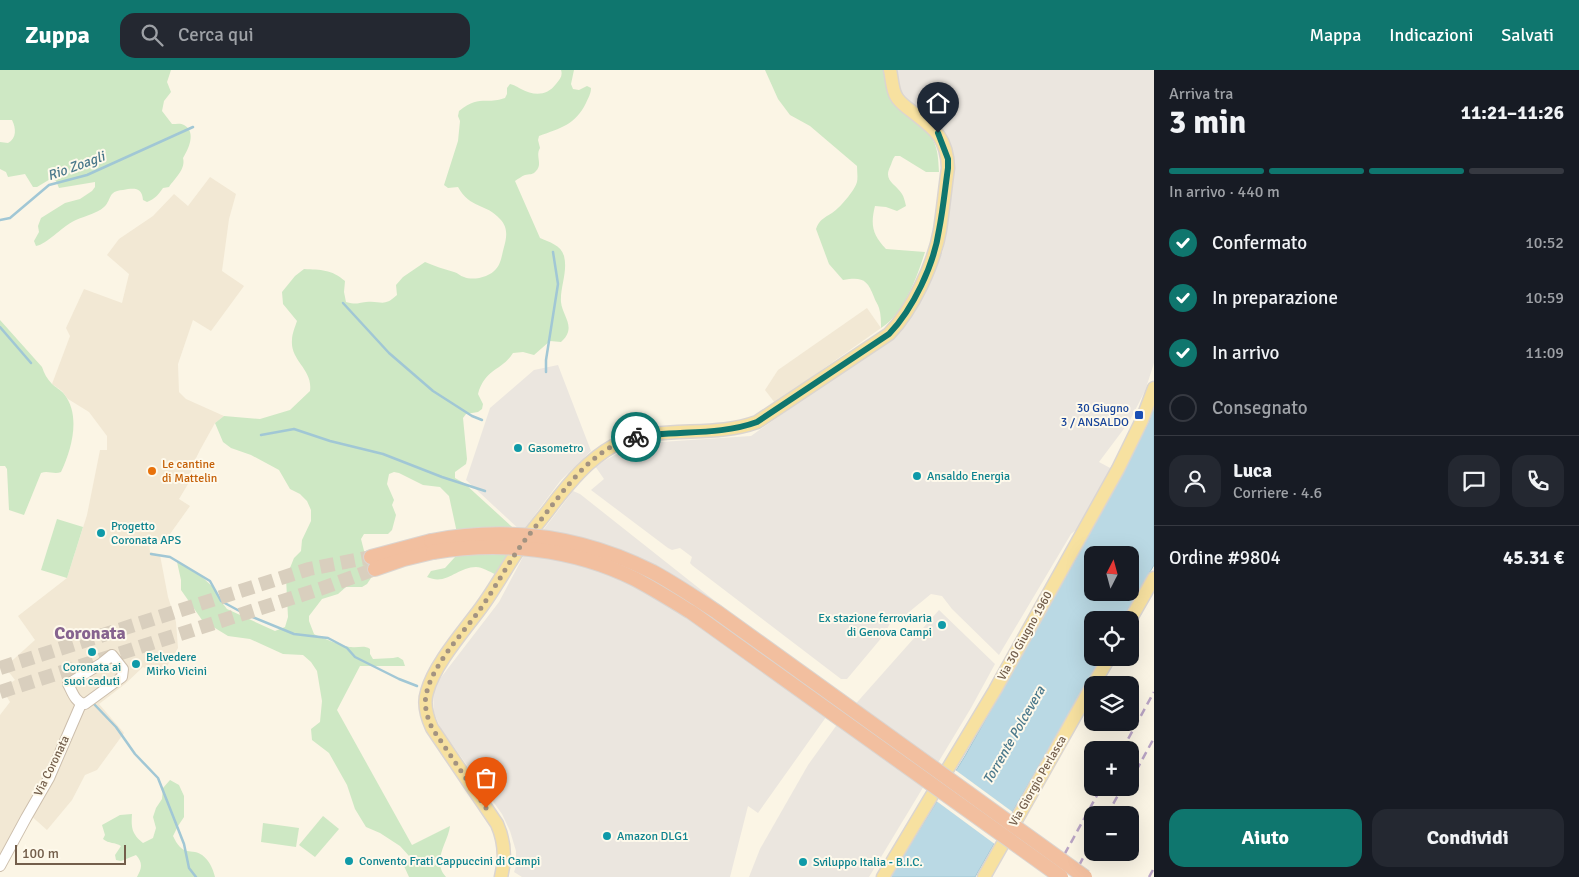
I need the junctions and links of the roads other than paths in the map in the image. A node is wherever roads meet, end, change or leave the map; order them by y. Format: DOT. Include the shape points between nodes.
graph roads {
  1 [pos="890,70"];
  2 [pos="1154,388"];
  3 [pos="432,547"];
  4 [pos="373,563"];
  5 [pos="1154,578"];
  6 [pos="1135,611"];
  7 [pos="1084,701"];
  8 [pos="81,704"];
  9 [pos="0,866"];
  10 [pos="501,877"];
  11 [pos="883,877"];
  12 [pos="984,877"];
  13 [pos="1061,877"];
  14 [pos="1085,877"];
  1 -- 10 [label="main road" via="898,99 938,133 948,159 939,232 932,257 900,323 889,334 757,422 732,429 634,437 614,445 590,461 522,544 436,670 426,692 426,714 432,728 497,824 505,854"];
  2 -- 11 [label="main road, Via 30 Giugno 1960" via="1118,469 995,690"];
  3 -- 4 [label="highway" via="404,559"];
  3 -- 13 [label="highway, bridge" via="545,551 592,562 634,579 699,617"];
  3 -- 14 [label="highway, bridge" via="466,536 500,534 551,538 604,552 654,573 717,612"];
  5 -- 6 [label="main road"];
  7 -- 12 [label="main road, Via Giorgio Perlasca"];
  8 -- 8 [label="street" via="122,677 123,669 112,655 68,684"];
  8 -- 9 [label="street, Via Coronata" via="50,778"];
}
